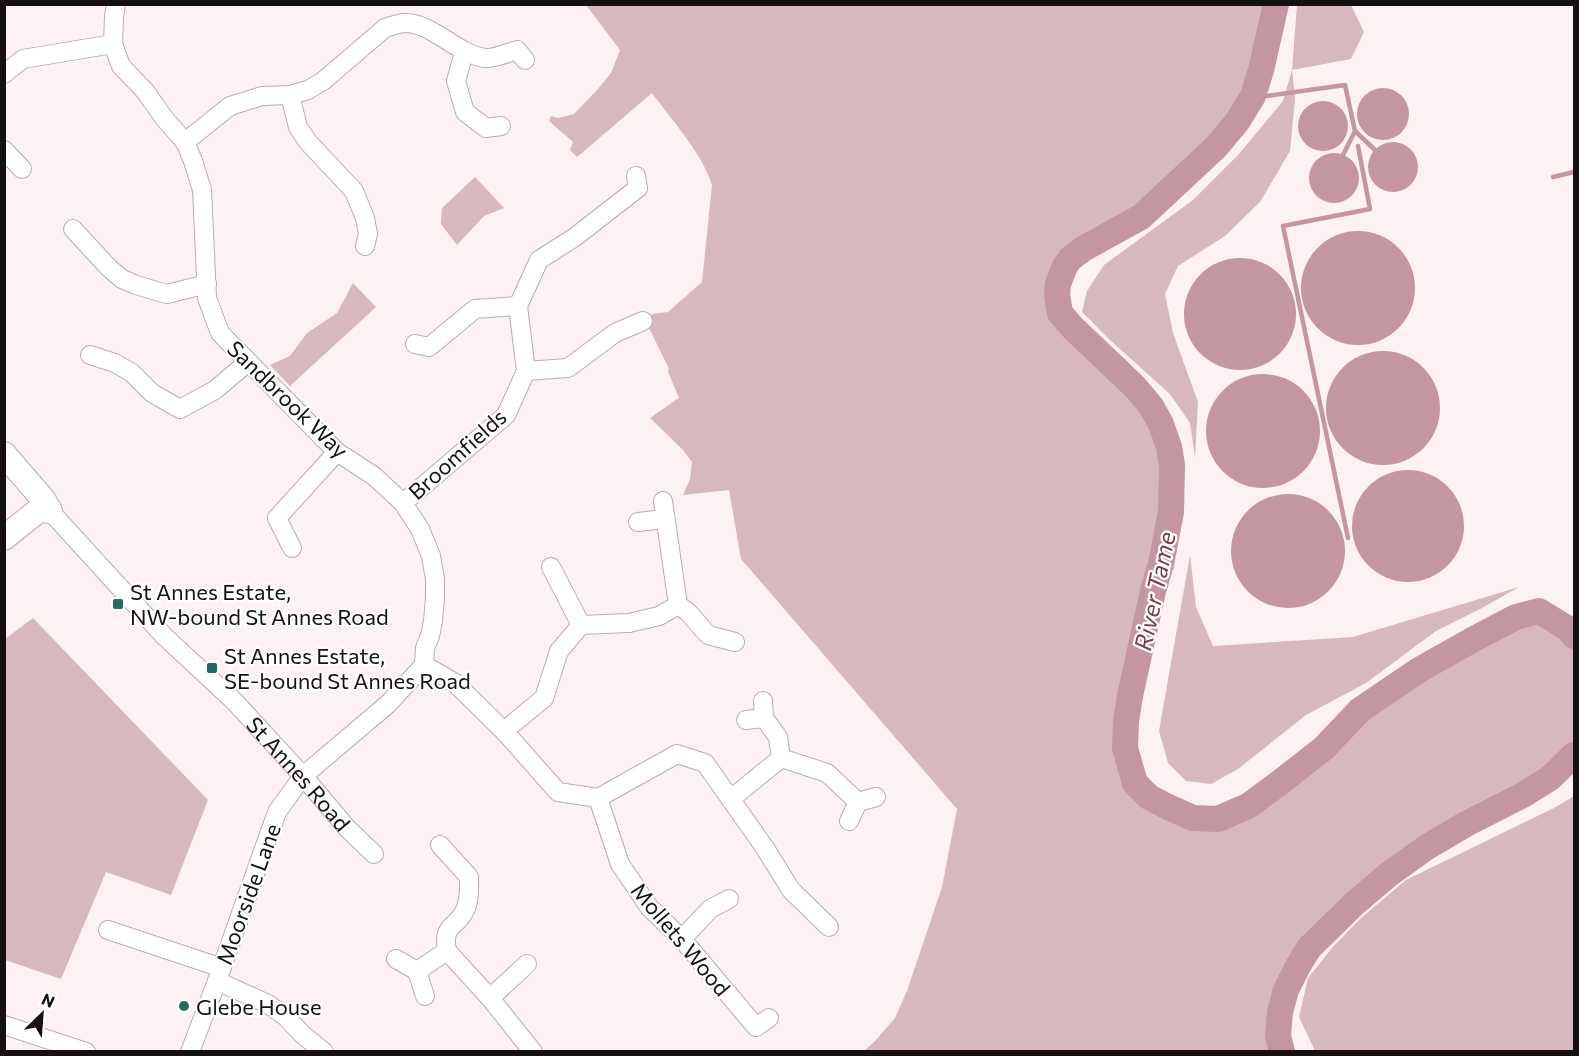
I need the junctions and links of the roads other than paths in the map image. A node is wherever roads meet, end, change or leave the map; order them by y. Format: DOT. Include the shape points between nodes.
graph roads {
  1 [pos="116,4"];
  2 [pos="113,44"];
  3 [pos="519,50"];
  4 [pos="464,52"];
  5 [pos="4,74"];
  6 [pos="290,95"];
  7 [pos="490,131"];
  8 [pos="185,142"];
  9 [pos="4,150"];
  10 [pos="22,169"];
  11 [pos="636,176"];
  12 [pos="73,229"];
  13 [pos="372,238"];
  14 [pos="207,284"];
  15 [pos="518,306"];
  16 [pos="643,321"];
  17 [pos="415,344"];
  18 [pos="90,355"];
  19 [pos="248,362"];
  20 [pos="526,371"];
  21 [pos="337,452"];
  22 [pos="4,454"];
  23 [pos="403,503"];
  24 [pos="50,511"];
  25 [pos="638,522"];
  26 [pos="4,538"];
  27 [pos="292,548"];
  28 [pos="550,567"];
  29 [pos="678,605"];
  30 [pos="581,625"];
  31 [pos="735,642"];
  32 [pos="424,665"];
  33 [pos="746,720"];
  34 [pos="504,731"];
  35 [pos="781,758"];
  36 [pos="303,776"];
  37 [pos="876,797"];
  38 [pos="598,798"];
  39 [pos="731,799"];
  40 [pos="858,802"];
  41 [pos="849,821"];
  42 [pos="440,845"];
  43 [pos="374,854"];
  44 [pos="729,899"];
  45 [pos="829,927"];
  46 [pos="108,930"];
  47 [pos="682,939"];
  48 [pos="447,951"];
  49 [pos="396,959"];
  50 [pos="527,964"];
  51 [pos="417,971"];
  52 [pos="219,974"];
  53 [pos="425,996"];
  54 [pos="490,998"];
  55 [pos="4,1025"];
  56 [pos="762,1030"];
  57 [pos="86,1052"];
  58 [pos="190,1052"];
  59 [pos="324,1052"];
  60 [pos="533,1052"];
  1 -- 2 [label="street, Sandbrook Way"];
  2 -- 5 [label="street" via="23,59"];
  2 -- 8 [label="street, Sandbrook Way" via="121,66"];
  3 -- 4 [label="street" via="487,58"];
  4 -- 6 [label="street" via="423,28 397,24 386,28 323,81"];
  4 -- 7 [label="street" via="456,81 465,112"];
  6 -- 8 [label="street" via="262,96 230,106"];
  6 -- 13 [label="street" via="298,127 354,191"];
  8 -- 14 [label="street, Sandbrook Way" via="202,190"];
  9 -- 10 [label="street"];
  11 -- 15 [label="street" via="638,188 539,260"];
  12 -- 14 [label="street" via="109,268 135,285 167,294"];
  14 -- 19 [label="street, Sandbrook Way" via="207,298 220,333"];
  15 -- 17 [label="street" via="475,309 429,347"];
  15 -- 20 [label="street"];
  16 -- 20 [label="street" via="615,333 568,368"];
  18 -- 19 [label="street" via="132,373 152,393 180,410 215,390"];
  19 -- 21 [label="street, Sandbrook Way"];
  20 -- 23 [label="street, Broomfields" via="506,415"];
  21 -- 23 [label="street, Sandbrook Way" via="374,476"];
  21 -- 27 [label="street" via="277,518"];
  22 -- 24 [label="street, St Annes Road"];
  23 -- 32 [label="street, Sandbrook Way" via="431,556 435,579 433,621"];
  24 -- 26 [label="street" via="39,510"];
  24 -- 36 [label="street, St Annes Road" via="164,636 235,702"];
  25 -- 29 [label="street" via="664,510"];
  28 -- 30 [label="street"];
  29 -- 30 [label="street" via="659,616 628,623"];
  29 -- 31 [label="street" via="688,612 704,642"];
  30 -- 34 [label="street" via="559,651 544,698"];
  32 -- 34 [label="street" via="455,683"];
  32 -- 36 [label="street" via="388,704"];
  33 -- 35 [label="street" via="764,709 778,737"];
  34 -- 38 [label="street" via="558,792"];
  35 -- 39 [label="street"];
  35 -- 40 [label="street" via="827,773"];
  36 -- 43 [label="street, St Annes Road"];
  36 -- 52 [label="street, Moorside Lane" via="277,812"];
  37 -- 40 [label="street"];
  38 -- 39 [label="street" via="677,754 705,763"];
  38 -- 47 [label="street, Mollets Wood" via="620,864 649,907"];
  39 -- 45 [label="street" via="791,890"];
  40 -- 41 [label="street"];
  42 -- 48 [label="street" via="469,877 465,912 449,928 445,939"];
  44 -- 47 [label="street" via="710,909 702,907"];
  46 -- 52 [label="street"];
  47 -- 56 [label="street, Mollets Wood"];
  48 -- 51 [label="street"];
  48 -- 54 [label="street"];
  49 -- 51 [label="street"];
  50 -- 54 [label="street"];
  51 -- 53 [label="street"];
  52 -- 58 [label="street, Moorside Lane"];
  52 -- 59 [label="street" via="286,1017"];
  54 -- 60 [label="street"];
  55 -- 57 [label="street"];
}
